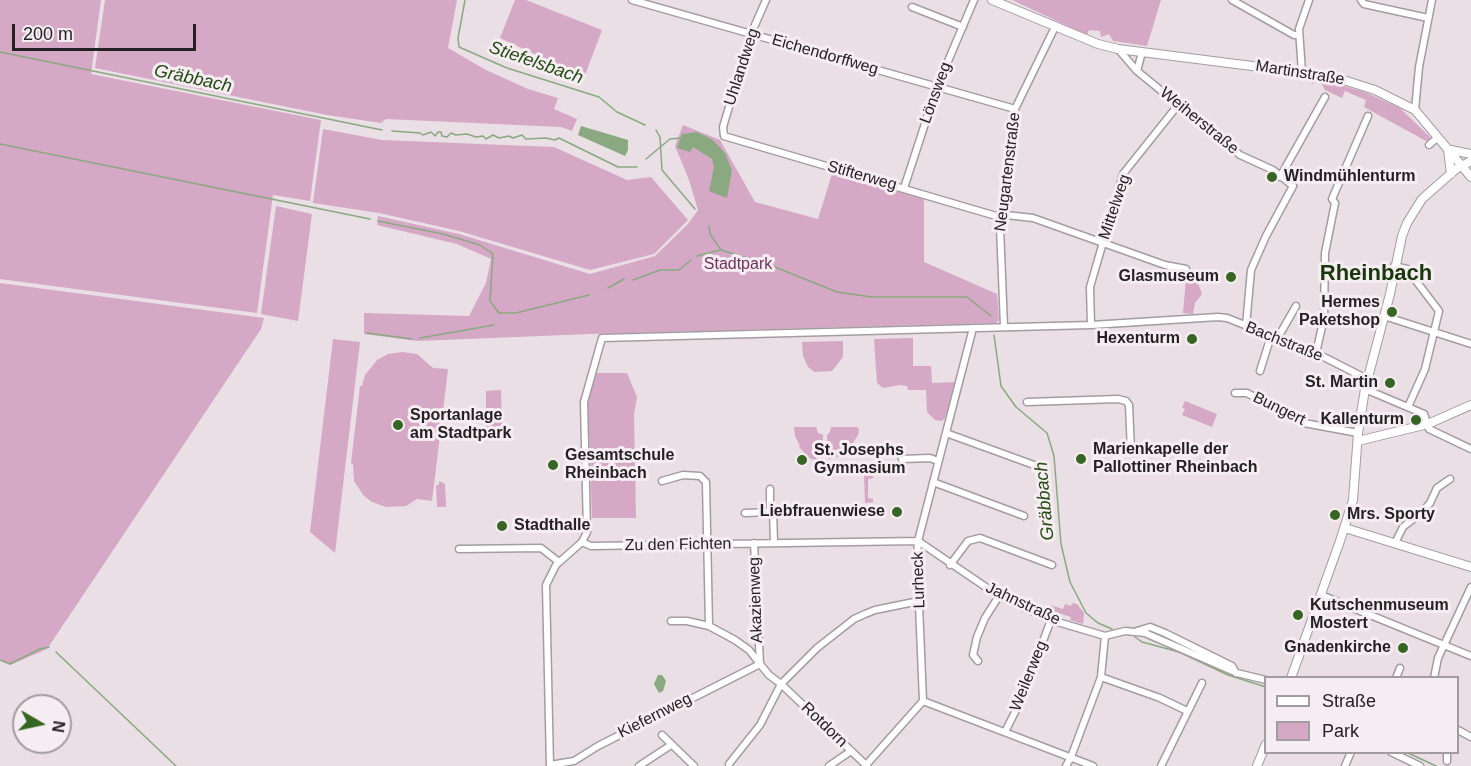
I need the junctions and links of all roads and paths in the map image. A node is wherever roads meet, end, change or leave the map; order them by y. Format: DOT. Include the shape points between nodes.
graph roads {
  1 [pos="634,0"];
  2 [pos="766,0"];
  3 [pos="974,0"];
  4 [pos="1232,0"];
  5 [pos="1309,0"];
  6 [pos="1360,0"];
  7 [pos="1432,0"];
  8 [pos="997,1"];
  9 [pos="912,7"];
  10 [pos="1428,18"];
  11 [pos="963,27"];
  12 [pos="1055,27"];
  13 [pos="751,34"];
  14 [pos="1299,35"];
  15 [pos="1118,49"];
  16 [pos="1142,52"];
  17 [pos="1137,70"];
  18 [pos="1302,72"];
  19 [pos="937,87"];
  20 [pos="1325,97"];
  21 [pos="1178,105"];
  22 [pos="1015,109"];
  23 [pos="1415,110"];
  24 [pos="1368,116"];
  25 [pos="724,136"];
  26 [pos="1438,137"];
  27 [pos="1428,145"];
  28 [pos="1449,149"];
  29 [pos="1471,154"];
  30 [pos="1471,161"];
  31 [pos="1463,166"];
  32 [pos="1451,174"];
  33 [pos="1280,177"];
  34 [pos="1471,177"];
  35 [pos="904,188"];
  36 [pos="1000,215"];
  37 [pos="1103,243"];
  38 [pos="1394,266"];
  39 [pos="1186,268"];
  40 [pos="1296,306"];
  41 [pos="1384,316"];
  42 [pos="1091,325"];
  43 [pos="1004,326"];
  44 [pos="1246,326"];
  45 [pos="973,328"];
  46 [pos="1434,332"];
  47 [pos="1271,336"];
  48 [pos="1280,340"];
  49 [pos="1471,344"];
  50 [pos="1316,353"];
  51 [pos="1260,371"];
  52 [pos="1367,379"];
  53 [pos="1365,389"];
  54 [pos="1235,393"];
  55 [pos="1027,402"];
  56 [pos="1471,405"];
  57 [pos="1408,407"];
  58 [pos="1428,424"];
  59 [pos="946,433"];
  60 [pos="1358,437"];
  61 [pos="1471,449"];
  62 [pos="1131,451"];
  63 [pos="902,459"];
  64 [pos="938,461"];
  65 [pos="1045,470"];
  66 [pos="1450,478"];
  67 [pos="662,481"];
  68 [pos="933,482"];
  69 [pos="770,489"];
  70 [pos="796,511"];
  71 [pos="772,512"];
  72 [pos="745,513"];
  73 [pos="1024,516"];
  74 [pos="1345,528"];
  75 [pos="918,541"];
  76 [pos="582,542"];
  77 [pos="774,542"];
  78 [pos="754,543"];
  79 [pos="1395,543"];
  80 [pos="707,544"];
  81 [pos="459,549"];
  82 [pos="559,562"];
  83 [pos="950,565"];
  84 [pos="1052,565"];
  85 [pos="1471,567"];
  86 [pos="1471,587"];
  87 [pos="999,596"];
  88 [pos="1321,596"];
  89 [pos="919,601"];
  90 [pos="1051,620"];
  91 [pos="671,621"];
  92 [pos="709,626"];
  93 [pos="1105,636"];
  94 [pos="1444,645"];
  95 [pos="1471,657"];
  96 [pos="978,661"];
  97 [pos="760,664"];
  98 [pos="1400,668"];
  99 [pos="1292,676"];
  100 [pos="1397,676"];
  101 [pos="1434,676"];
  102 [pos="1101,677"];
  103 [pos="1264,680"];
  104 [pos="1202,683"];
  105 [pos="781,684"];
  106 [pos="924,701"];
  107 [pos="1187,711"];
  108 [pos="1005,732"];
  109 [pos="662,735"];
  110 [pos="671,745"];
  111 [pos="1264,749"];
  112 [pos="851,751"];
  113 [pos="1392,754"];
  114 [pos="1448,754"];
  115 [pos="1071,757"];
  116 [pos="1447,761"];
  117 [pos="729,764"];
  118 [pos="867,765"];
  119 [pos="550,766"];
  120 [pos="639,766"];
  121 [pos="694,766"];
  122 [pos="829,766"];
  123 [pos="1066,766"];
  124 [pos="1093,766"];
  125 [pos="1161,766"];
  126 [pos="1257,766"];
  127 [pos="1420,766"];
  1 -- 13 [label="street, Eichendorffweg"];
  2 -- 13 [label="street, Uhlandweg"];
  3 -- 11 [label="street, Lönsweg"];
  4 -- 14 [label="street"];
  5 -- 14 [label="street"];
  6 -- 10 [label="street"];
  7 -- 10 [label="street"];
  8 -- 12 [label="main road, Martinstraße"];
  9 -- 11 [label="street"];
  10 -- 23 [label="street"];
  11 -- 19 [label="street, Lönsweg"];
  12 -- 15 [label="main road, Martinstraße"];
  12 -- 22 [label="street, Neugartenstraße"];
  13 -- 19 [label="street, Eichendorffweg"];
  13 -- 25 [label="street, Uhlandweg" via="723,127"];
  14 -- 18 [label="street"];
  15 -- 16 [label="main road, Martinstraße"];
  15 -- 17 [label="street, Weiherstraße"];
  16 -- 17 [label="street"];
  16 -- 18 [label="main road, Martinstraße"];
  17 -- 21 [label="street, Weiherstraße"];
  18 -- 23 [label="main road, Martinstraße" via="1361,85"];
  19 -- 22 [label="street, Eichendorffweg"];
  19 -- 35 [label="street, Lönsweg"];
  20 -- 33 [label="street"];
  21 -- 33 [label="street, Weiherstraße" via="1240,155"];
  21 -- 37 [label="street, Mittelweg" via="1123,174"];
  22 -- 36 [label="street, Neugartenstraße"];
  23 -- 26 [label="main road, Martinstraße"];
  24 -- 50 [label="street" via="1332,199 1335,203 1325,253 1324,318"];
  25 -- 35 [label="street, Stifterweg"];
  26 -- 27 [label="street"];
  26 -- 28 [label="main road, Martinstraße"];
  28 -- 29 [label="main road"];
  28 -- 31 [label="main road, Martinstraße"];
  28 -- 32 [label="main road"];
  30 -- 31 [label="main road"];
  31 -- 32 [label="main road"];
  31 -- 34 [label="main road, Martinstraße"];
  32 -- 38 [label="main road" via="1413,212"];
  33 -- 44 [label="street, Weiherstraße" via="1293,186 1251,270"];
  35 -- 36 [label="street, Stifterweg"];
  36 -- 37 [label="street, Stifterweg" via="1033,218"];
  36 -- 43 [label="street, Neugartenstraße"];
  37 -- 39 [label="street, Stifterweg" via="1174,268"];
  37 -- 42 [label="street, Mittelweg" via="1090,286"];
  38 -- 41 [label="main road"];
  38 -- 46 [label="street" via="1407,270 1440,308"];
  40 -- 48 [label="street"];
  41 -- 46 [label="street"];
  41 -- 52 [label="main road"];
  42 -- 43 [label="street"];
  42 -- 44 [label="street, Bachstraße" via="1227,318"];
  43 -- 45 [label="street"];
  44 -- 47 [label="street, Bachstraße"];
  45 -- 59 [label="street, Lurheck"];
  45 -- 76 [label="street" via="602,338 584,402 588,519"];
  46 -- 49 [label="street"];
  46 -- 57 [label="street" via="1425,369"];
  47 -- 48 [label="street, Bachstraße"];
  47 -- 51 [label="street"];
  48 -- 50 [label="street, Bachstraße"];
  50 -- 52 [label="street, Bachstraße"];
  52 -- 53 [label="main road"];
  53 -- 57 [label="street"];
  53 -- 60 [label="main road"];
  54 -- 60 [label="street, Bungert" via="1247,393 1304,423"];
  55 -- 62 [label="street" via="1126,401"];
  56 -- 58 [label="main road"];
  57 -- 58 [label="street" via="1424,414"];
  58 -- 60 [label="main road"];
  58 -- 61 [label="street" via="1430,429"];
  59 -- 64 [label="street, Lurheck"];
  59 -- 65 [label="street"];
  60 -- 74 [label="main road" via="1353,500"];
  63 -- 64 [label="street"];
  64 -- 68 [label="street, Lurheck"];
  66 -- 79 [label="street" via="1437,488 1422,512 1402,527"];
  67 -- 80 [label="street" via="683,475 704,478"];
  68 -- 73 [label="street"];
  68 -- 75 [label="street, Lurheck"];
  69 -- 71 [label="street"];
  70 -- 71 [label="street"];
  71 -- 72 [label="street"];
  71 -- 77 [label="street"];
  74 -- 79 [label="main road"];
  74 -- 88 [label="main road"];
  75 -- 77 [label="street, Zu den Fichten"];
  75 -- 83 [label="street, Jahnstraße"];
  75 -- 89 [label="street, Lurheck"];
  76 -- 80 [label="street, Zu den Fichten" via="591,546"];
  76 -- 82 [label="street"];
  77 -- 78 [label="street, Zu den Fichten"];
  78 -- 80 [label="street, Zu den Fichten"];
  78 -- 97 [label="street, Akazienweg"];
  79 -- 85 [label="main road"];
  80 -- 92 [label="street"];
  81 -- 82 [label="street" via="541,548"];
  82 -- 119 [label="street" via="550,575 545,596"];
  83 -- 84 [label="street" via="968,541 980,538"];
  83 -- 87 [label="street, Jahnstraße"];
  86 -- 94 [label="street"];
  87 -- 90 [label="street, Jahnstraße"];
  87 -- 96 [label="street" via="977,637 973,655"];
  88 -- 94 [label="street"];
  88 -- 99 [label="main road"];
  89 -- 105 [label="street" via="875,610 854,619"];
  89 -- 106 [label="street, Lurheck"];
  90 -- 93 [label="street, Jahnstraße"];
  90 -- 108 [label="street, Weilerweg"];
  91 -- 92 [label="street"];
  92 -- 97 [label="street" via="749,650"];
  93 -- 102 [label="street"];
  93 -- 103 [label="street" via="1135,632 1236,673"];
  94 -- 95 [label="street"];
  94 -- 101 [label="street"];
  97 -- 105 [label="street, Akazienweg"];
  97 -- 119 [label="street, Kiefernweg" via="574,761"];
  98 -- 100 [label="street"];
  102 -- 107 [label="street"];
  102 -- 115 [label="street"];
  104 -- 107 [label="street"];
  105 -- 112 [label="street, Rotdorn"];
  105 -- 117 [label="street" via="760,725"];
  106 -- 108 [label="street, Weilerweg"];
  106 -- 118 [label="street"];
  107 -- 125 [label="street"];
  108 -- 115 [label="street, Weilerweg"];
  109 -- 110 [label="street"];
  110 -- 120 [label="street"];
  110 -- 121 [label="street"];
  111 -- 126 [label="main road"];
  112 -- 118 [label="street, Rotdorn"];
  112 -- 122 [label="street"];
  113 -- 127 [label="street"];
  114 -- 116 [label="street"];
  115 -- 123 [label="street"];
  115 -- 124 [label="street, Weilerweg"];
}
